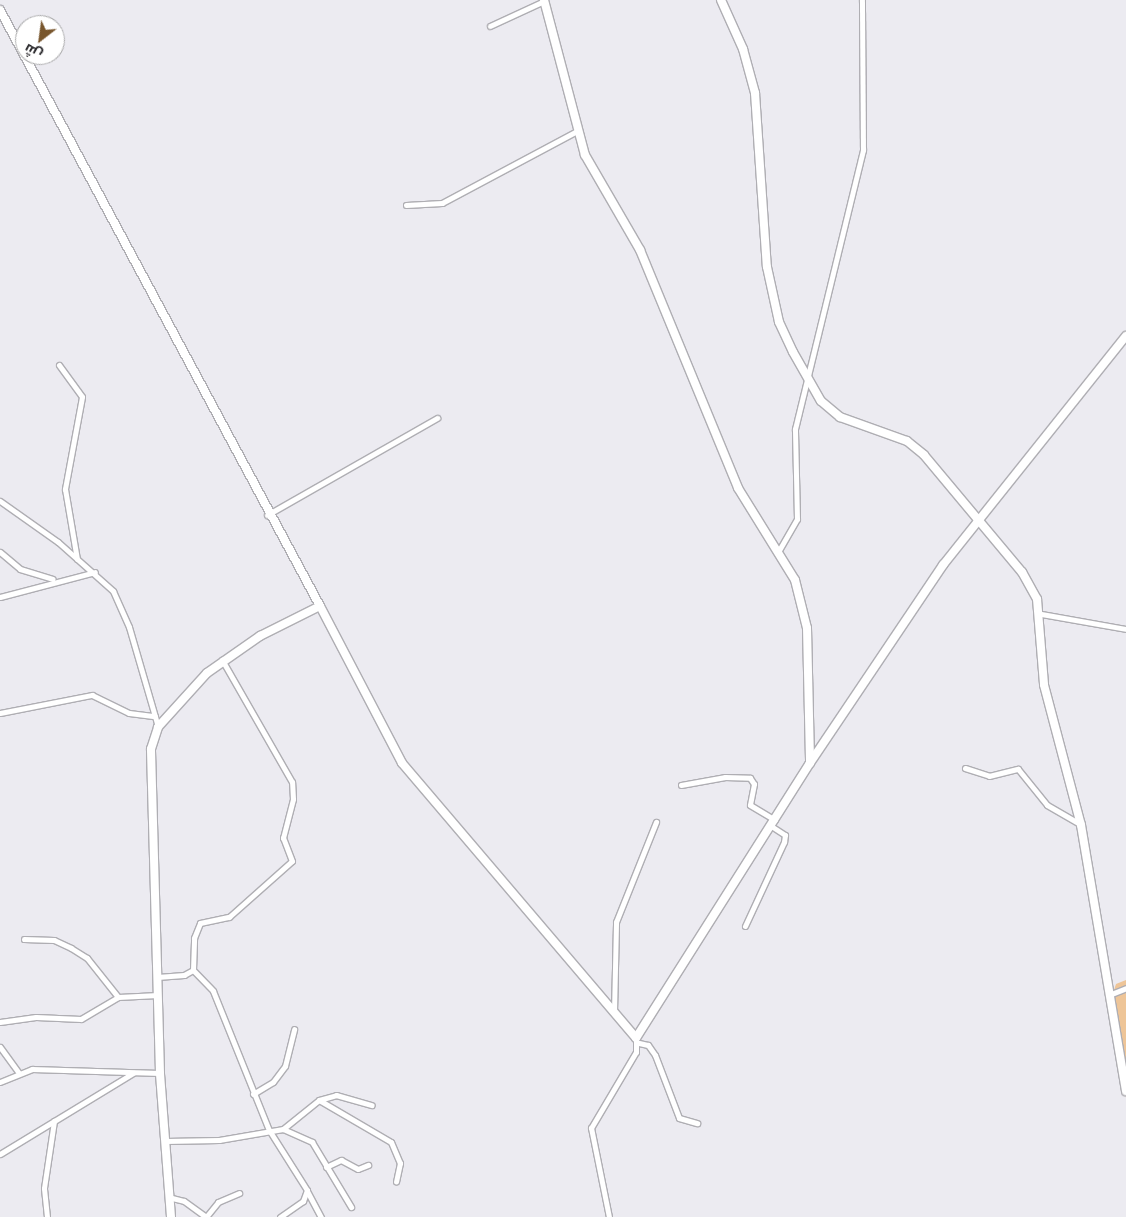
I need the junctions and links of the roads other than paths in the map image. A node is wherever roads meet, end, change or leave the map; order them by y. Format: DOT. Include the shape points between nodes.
graph roads {
  1 [pos="544,0"];
  2 [pos="721,0"];
  3 [pos="862,0"];
  4 [pos="0,10"];
  5 [pos="490,26"];
  6 [pos="577,131"];
  7 [pos="406,205"];
  8 [pos="1126,336"];
  9 [pos="59,365"];
  10 [pos="806,376"];
  11 [pos="437,418"];
  12 [pos="0,500"];
  13 [pos="267,515"];
  14 [pos="977,520"];
  15 [pos="0,552"];
  16 [pos="778,552"];
  17 [pos="78,559"];
  18 [pos="94,572"];
  19 [pos="54,580"];
  20 [pos="0,596"];
  21 [pos="320,606"];
  22 [pos="1041,614"];
  23 [pos="1126,629"];
  24 [pos="222,659"];
  25 [pos="0,713"];
  26 [pos="155,716"];
  27 [pos="158,727"];
  28 [pos="810,763"];
  29 [pos="965,768"];
  30 [pos="680,786"];
  31 [pos="656,822"];
  32 [pos="773,823"];
  33 [pos="1081,825"];
  34 [pos="745,926"];
  35 [pos="24,939"];
  36 [pos="193,970"];
  37 [pos="157,976"];
  38 [pos="1126,988"];
  39 [pos="158,995"];
  40 [pos="1109,995"];
  41 [pos="118,997"];
  42 [pos="614,1013"];
  43 [pos="0,1022"];
  44 [pos="294,1029"];
  45 [pos="637,1040"];
  46 [pos="0,1047"];
  47 [pos="19,1073"];
  48 [pos="133,1073"];
  49 [pos="160,1073"];
  50 [pos="0,1082"];
  51 [pos="1126,1091"];
  52 [pos="253,1094"];
  53 [pos="319,1100"];
  54 [pos="372,1105"];
  55 [pos="54,1121"];
  56 [pos="697,1123"];
  57 [pos="283,1129"];
  58 [pos="270,1130"];
  59 [pos="165,1141"];
  60 [pos="0,1154"];
  61 [pos="368,1165"];
  62 [pos="326,1166"];
  63 [pos="396,1182"];
  64 [pos="306,1190"];
  65 [pos="239,1193"];
  66 [pos="168,1197"];
  67 [pos="351,1207"];
  68 [pos="169,1216"];
  69 [pos="47,1217"];
  70 [pos="206,1217"];
  71 [pos="280,1217"];
  72 [pos="321,1217"];
  73 [pos="609,1217"];
  1 -- 5 [label="street"];
  1 -- 6 [label="street"];
  2 -- 10 [label="street" via="743,49 756,93 770,288 779,322"];
  3 -- 10 [label="street" via="863,150"];
  4 -- 13 [label="street"];
  6 -- 7 [label="street" via="442,203"];
  6 -- 16 [label="street" via="593,172 640,250 738,488"];
  8 -- 14 [label="street"];
  9 -- 17 [label="street" via="82,397 65,490"];
  10 -- 14 [label="street" via="821,402 840,417 907,441 924,455"];
  10 -- 16 [label="street" via="793,446 797,519"];
  11 -- 13 [label="street"];
  12 -- 17 [label="street"];
  13 -- 21 [label="street"];
  14 -- 22 [label="street" via="1022,572"];
  14 -- 28 [label="street"];
  15 -- 19 [label="street" via="20,569"];
  16 -- 28 [label="street" via="795,580 807,628"];
  17 -- 18 [label="street"];
  18 -- 19 [label="street"];
  18 -- 26 [label="street" via="120,604"];
  19 -- 20 [label="street"];
  21 -- 24 [label="street"];
  21 -- 42 [label="street" via="402,763"];
  22 -- 23 [label="street"];
  22 -- 33 [label="street" via="1044,685"];
  24 -- 27 [label="street"];
  24 -- 36 [label="street" via="292,782 293,799 283,838 292,861 229,917 200,923 194,938"];
  25 -- 26 [label="street" via="92,695 129,712"];
  26 -- 27 [label="street"];
  27 -- 37 [label="street" via="151,745 149,773"];
  28 -- 32 [label="street"];
  29 -- 33 [label="street" via="989,776 1018,769 1047,805"];
  30 -- 32 [label="street" via="725,777 750,778 754,784 750,805"];
  31 -- 42 [label="street" via="616,922"];
  32 -- 34 [label="street" via="784,835 784,842"];
  32 -- 45 [label="street"];
  33 -- 40 [label="street" via="1106,950"];
  35 -- 41 [label="street" via="48,939 71,948 87,958"];
  36 -- 37 [label="street"];
  36 -- 52 [label="street" via="213,991"];
  37 -- 39 [label="street"];
  38 -- 40 [label="street"];
  39 -- 41 [label="street"];
  39 -- 49 [label="street"];
  40 -- 51 [label="street"];
  41 -- 43 [label="street" via="81,1019"];
  42 -- 45 [label="street"];
  44 -- 52 [label="street" via="285,1066 273,1082"];
  45 -- 56 [label="street" via="645,1043 655,1055 679,1118"];
  45 -- 73 [label="street" via="591,1128"];
  46 -- 47 [label="street"];
  47 -- 48 [label="street" via="107,1068"];
  47 -- 50 [label="street"];
  48 -- 49 [label="street"];
  48 -- 55 [label="street"];
  49 -- 59 [label="street"];
  52 -- 58 [label="street"];
  53 -- 54 [label="street" via="336,1095"];
  53 -- 57 [label="street"];
  53 -- 63 [label="street" via="391,1142 400,1163"];
  55 -- 60 [label="street"];
  55 -- 69 [label="street" via="44,1188"];
  57 -- 58 [label="street"];
  57 -- 62 [label="street" via="305,1136"];
  58 -- 59 [label="street" via="220,1140"];
  58 -- 64 [label="street"];
  59 -- 66 [label="street"];
  61 -- 62 [label="street" via="358,1169 341,1160"];
  62 -- 67 [label="street"];
  64 -- 71 [label="street" via="303,1201"];
  64 -- 72 [label="street"];
  65 -- 70 [label="street" via="218,1202"];
  66 -- 68 [label="street"];
  66 -- 70 [label="street" via="184,1201"];
}
